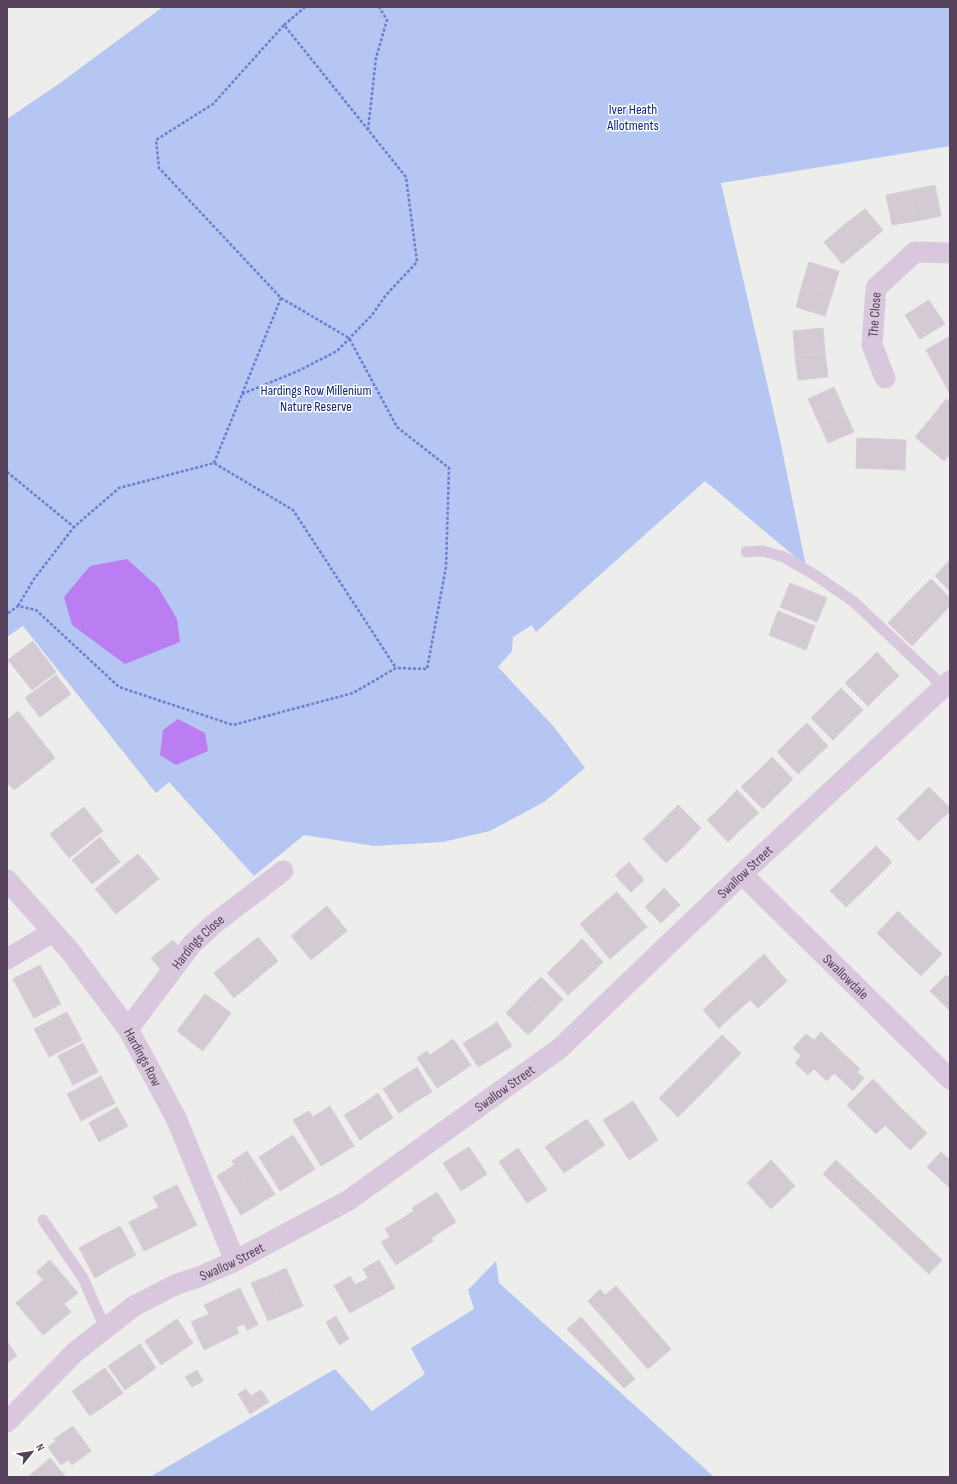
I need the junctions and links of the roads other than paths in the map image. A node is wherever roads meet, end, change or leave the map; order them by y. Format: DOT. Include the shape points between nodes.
graph roads {
  1 [pos="950,253"];
  2 [pos="885,378"];
  3 [pos="746,552"];
  4 [pos="947,684"];
  5 [pos="283,871"];
  6 [pos="742,874"];
  7 [pos="7,880"];
  8 [pos="53,932"];
  9 [pos="7,959"];
  10 [pos="128,1029"];
  11 [pos="950,1079"];
  12 [pos="43,1220"];
  13 [pos="235,1261"];
  14 [pos="105,1328"];
  15 [pos="7,1422"];
  1 -- 2 [label="street, The Close" via="915,252 876,288 872,345"];
  3 -- 4 [label="lane" via="763,551 784,557 818,577 854,602"];
  4 -- 6 [label="street, Swallow Street"];
  5 -- 10 [label="street, Hardings Close" via="192,944"];
  6 -- 11 [label="street, Swallowdale"];
  6 -- 13 [label="street, Swallow Street" via="559,1049 349,1200"];
  7 -- 8 [label="street, Hardings Row"];
  8 -- 9 [label="street"];
  8 -- 10 [label="street, Hardings Row" via="70,950"];
  10 -- 13 [label="street, Hardings Row" via="176,1118"];
  12 -- 14 [label="lane" via="83,1278"];
  13 -- 14 [label="street, Swallow Street" via="177,1284 134,1306"];
  14 -- 15 [label="street, Swallow Street" via="74,1353"];
}
